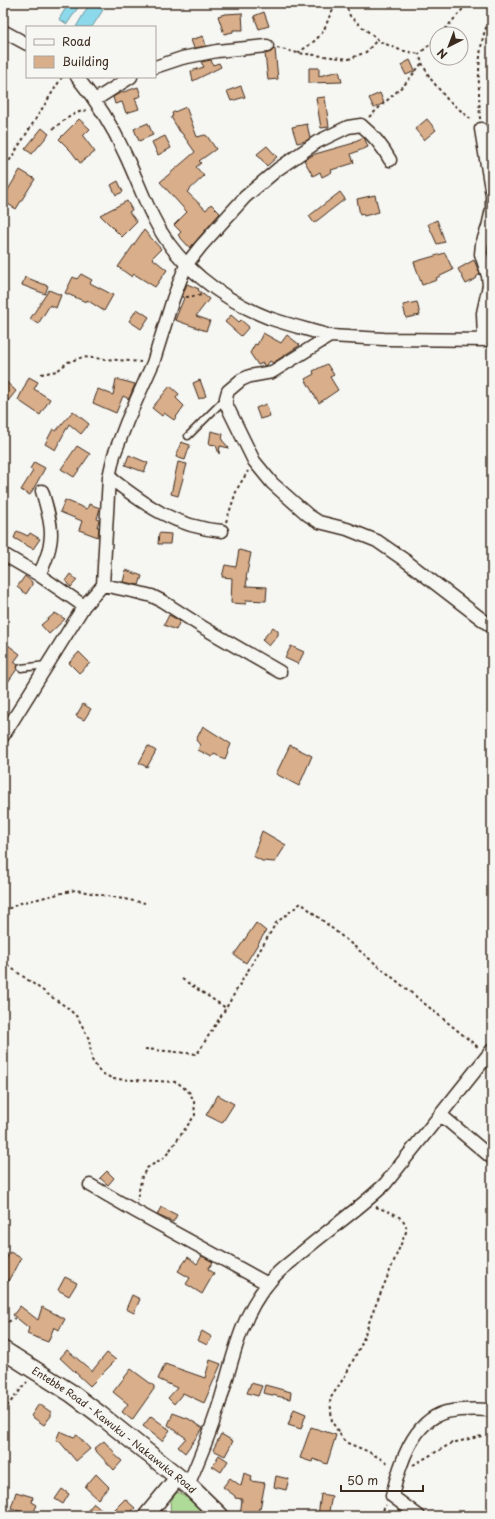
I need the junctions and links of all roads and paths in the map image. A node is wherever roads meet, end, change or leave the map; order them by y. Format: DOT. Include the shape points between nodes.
graph roads {
  1 [pos="339,3"];
  2 [pos="345,3"];
  3 [pos="468,3"];
  4 [pos="492,16"];
  5 [pos="448,26"];
  6 [pos="3,31"];
  7 [pos="378,39"];
  8 [pos="26,43"];
  9 [pos="429,45"];
  10 [pos="266,46"];
  11 [pos="298,53"];
  12 [pos="418,54"];
  13 [pos="422,63"];
  14 [pos="156,67"];
  15 [pos="61,78"];
  16 [pos="78,78"];
  17 [pos="130,78"];
  18 [pos="98,104"];
  19 [pos="361,125"];
  20 [pos="481,128"];
  21 [pos="53,129"];
  22 [pos="390,160"];
  23 [pos="3,171"];
  24 [pos="186,265"];
  25 [pos="221,292"];
  26 [pos="173,299"];
  27 [pos="330,336"];
  28 [pos="488,340"];
  29 [pos="152,363"];
  30 [pos="41,374"];
  31 [pos="226,398"];
  32 [pos="188,436"];
  33 [pos="254,461"];
  34 [pos="109,477"];
  35 [pos="42,491"];
  36 [pos="222,531"];
  37 [pos="3,554"];
  38 [pos="39,575"];
  39 [pos="103,585"];
  40 [pos="84,606"];
  41 [pos="492,628"];
  42 [pos="48,665"];
  43 [pos="21,668"];
  44 [pos="280,672"];
  45 [pos="3,736"];
  46 [pos="145,903"];
  47 [pos="3,911"];
  48 [pos="3,962"];
  49 [pos="182,979"];
  50 [pos="226,1008"];
  51 [pos="145,1049"];
  52 [pos="489,1057"];
  53 [pos="441,1115"];
  54 [pos="492,1158"];
  55 [pos="90,1185"];
  56 [pos="366,1202"];
  57 [pos="135,1211"];
  58 [pos="268,1284"];
  59 [pos="15,1318"];
  60 [pos="3,1325"];
  61 [pos="3,1350"];
  62 [pos="36,1372"];
  63 [pos="492,1410"];
  64 [pos="3,1411"];
  65 [pos="482,1436"];
  66 [pos="399,1470"];
  67 [pos="183,1481"];
  68 [pos="146,1516"];
  69 [pos="220,1516"];
  70 [pos="419,1516"];
  1 -- 11 [label="path" via="332,9 315,41"];
  2 -- 7 [label="path" via="350,16"];
  3 -- 5 [label="path"];
  4 -- 20 [label="path" via="483,40 478,79"];
  6 -- 8 [label="street"];
  7 -- 11 [label="path" via="366,52 349,59"];
  7 -- 12 [label="path" via="400,50"];
  9 -- 12 [label="path"];
  10 -- 11 [label="path"];
  10 -- 14 [label="street" via="217,50"];
  12 -- 13 [label="path"];
  13 -- 19 [label="path" via="406,83"];
  13 -- 20 [label="path" via="447,99"];
  15 -- 23 [label="path"];
  16 -- 18 [label="street"];
  17 -- 18 [label="street"];
  18 -- 21 [label="path" via="64,120"];
  18 -- 24 [label="street" via="125,152 154,219"];
  19 -- 22 [label="street" via="375,137"];
  19 -- 24 [label="street" via="317,142 278,169 245,197"];
  20 -- 28 [label="street" via="492,202 481,254 489,285 483,313"];
  24 -- 25 [label="street"];
  24 -- 26 [label="street"];
  25 -- 26 [label="path"];
  25 -- 27 [label="street" via="270,318"];
  26 -- 29 [label="street"];
  27 -- 28 [label="street"];
  27 -- 31 [label="street" via="278,369 241,380 233,386"];
  29 -- 30 [label="path" via="83,357 68,362 57,371"];
  29 -- 34 [label="street" via="114,455"];
  31 -- 32 [label="lane"];
  31 -- 33 [label="street" via="228,412"];
  33 -- 36 [label="path" via="237,489"];
  33 -- 41 [label="street" via="272,483 308,515 319,522 347,529 376,541"];
  34 -- 36 [label="street" via="162,514 189,525"];
  34 -- 39 [label="street"];
  35 -- 38 [label="street" via="51,522 52,538"];
  37 -- 38 [label="street"];
  38 -- 40 [label="street"];
  39 -- 40 [label="street"];
  39 -- 44 [label="street" via="141,593 162,601"];
  40 -- 42 [label="street"];
  42 -- 43 [label="lane"];
  42 -- 45 [label="street"];
  46 -- 47 [label="path" via="75,890"];
  48 -- 57 [label="path" via="68,1008 78,1018 89,1039 92,1060 100,1072 113,1079 177,1082 190,1093 195,1115 166,1157 147,1168 142,1176"];
  49 -- 50 [label="path"];
  50 -- 51 [label="path" via="197,1054"];
  50 -- 52 [label="path" via="276,923 300,903"];
  52 -- 53 [label="street"];
  53 -- 54 [label="street"];
  53 -- 56 [label="street" via="385,1184"];
  55 -- 57 [label="street"];
  56 -- 58 [label="street" via="304,1250"];
  56 -- 66 [label="path" via="400,1217 407,1226 362,1343 330,1400 332,1422 345,1442 367,1451"];
  57 -- 58 [label="street"];
  58 -- 67 [label="street" via="246,1318 216,1414"];
  59 -- 60 [label="path"];
  61 -- 62 [label="main road, Entebbe Road - Kawuku - Nakawuka Road"];
  62 -- 64 [label="path"];
  62 -- 67 [label="main road, Entebbe Road - Kawuku - Nakawuka Road" via="82,1402"];
  63 -- 66 [label="street" via="445,1412 433,1419 413,1438"];
  65 -- 66 [label="path" via="452,1443 412,1466"];
  66 -- 70 [label="street" via="392,1496"];
  67 -- 68 [label="street"];
  67 -- 69 [label="main road, Entebbe Road - Kawuku - Nakawuka Road"];
}
